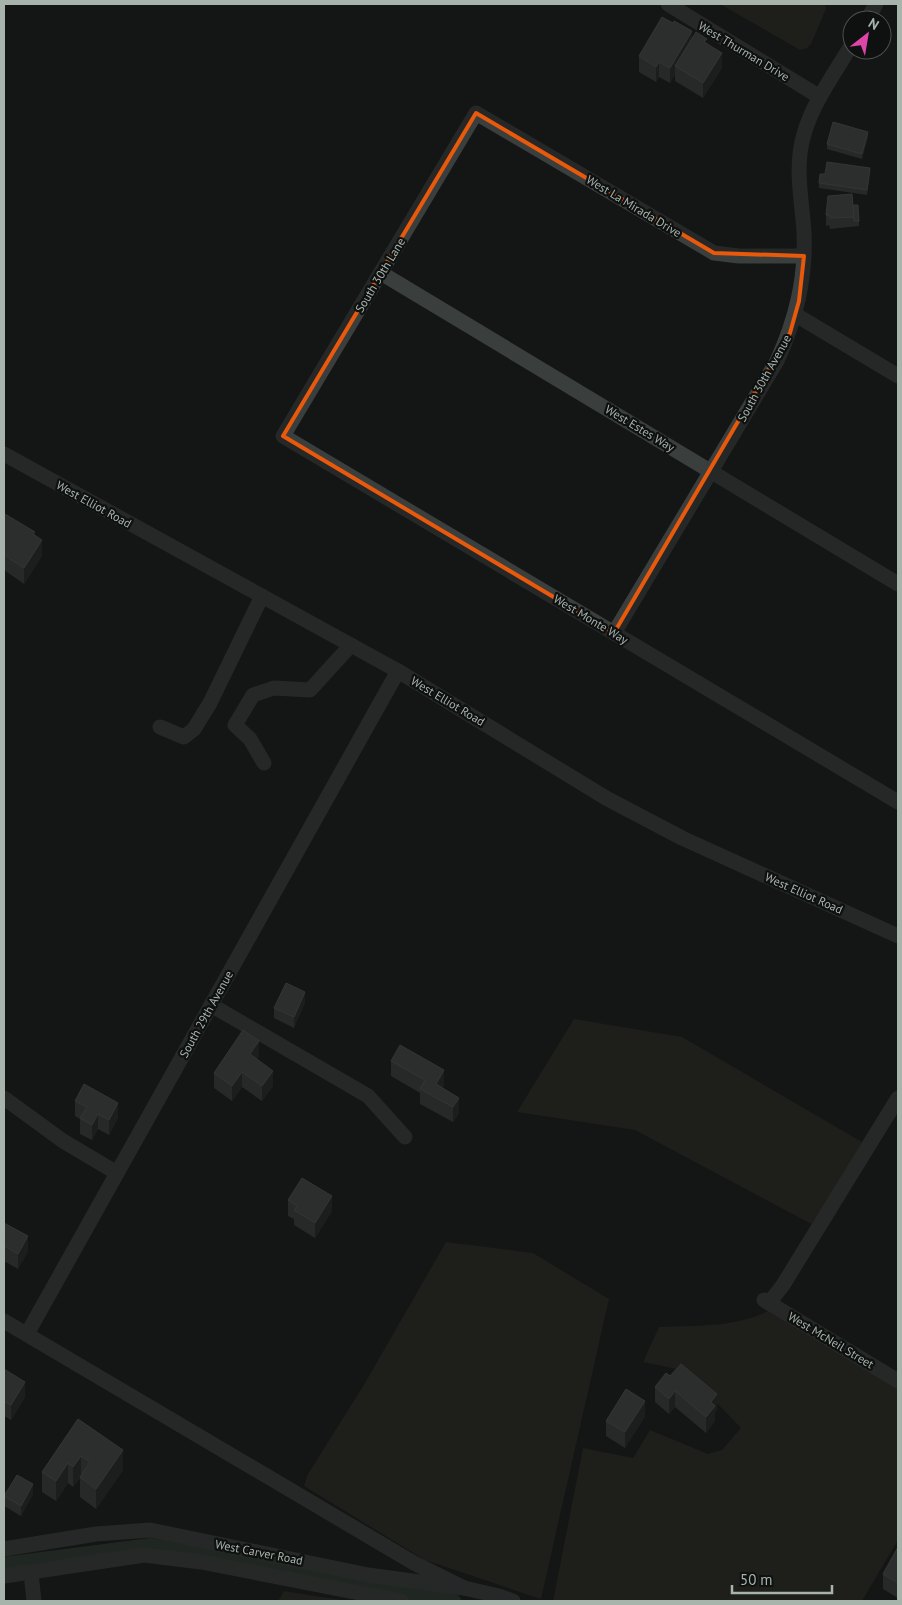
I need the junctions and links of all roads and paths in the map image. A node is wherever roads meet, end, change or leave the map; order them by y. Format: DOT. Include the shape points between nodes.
graph roads {
  1 [pos="668,4"];
  2 [pos="842,60"];
  3 [pos="820,97"];
  4 [pos="476,113"];
  5 [pos="804,256"];
  6 [pos="381,273"];
  7 [pos="796,315"];
  8 [pos="898,376"];
  9 [pos="284,436"];
  10 [pos="4,454"];
  11 [pos="711,470"];
  12 [pos="898,584"];
  13 [pos="262,596"];
  14 [pos="614,633"];
  15 [pos="351,645"];
  16 [pos="398,671"];
  17 [pos="160,727"];
  18 [pos="264,763"];
  19 [pos="898,802"];
  20 [pos="898,936"];
  21 [pos="211,1005"];
  22 [pos="4,1098"];
  23 [pos="898,1098"];
  24 [pos="405,1137"];
  25 [pos="117,1172"];
  26 [pos="4,1321"];
  27 [pos="26,1334"];
  28 [pos="898,1381"];
  29 [pos="4,1549"];
  30 [pos="31,1573"];
  31 [pos="4,1576"];
  32 [pos="464,1588"];
  33 [pos="34,1601"];
  34 [pos="401,1601"];
  35 [pos="513,1601"];
  1 -- 3 [label="street, West Thurman Drive"];
  2 -- 3 [label="street, South 30th Avenue"];
  3 -- 5 [label="street, South 30th Avenue" via="804,134 799,161"];
  4 -- 5 [label="street, West La Mirada Drive" via="714,253"];
  4 -- 6 [label="street, South 30th Lane"];
  5 -- 7 [label="street, South 30th Avenue"];
  6 -- 9 [label="street, South 30th Lane"];
  6 -- 11 [label="street, West Estes Way"];
  7 -- 8 [label="street"];
  7 -- 11 [label="street, South 30th Avenue" via="776,361"];
  9 -- 14 [label="street, West Monte Way"];
  10 -- 13 [label="street, West Elliot Road"];
  11 -- 12 [label="street, West Estes Way"];
  11 -- 14 [label="street, South 30th Avenue"];
  13 -- 15 [label="street, West Elliot Road"];
  13 -- 17 [label="street" via="194,729 184,737"];
  14 -- 19 [label="street, West Monte Way"];
  15 -- 16 [label="street, West Elliot Road"];
  15 -- 18 [label="street" via="310,690 274,688 253,696 235,725 250,739"];
  16 -- 20 [label="street, West Elliot Road" via="614,802 682,838"];
  16 -- 21 [label="street, South 29th Avenue"];
  21 -- 24 [label="street" via="368,1096"];
  21 -- 25 [label="street, South 29th Avenue"];
  22 -- 25 [label="street" via="63,1141"];
  23 -- 28 [label="street, West McNeil Street" via="783,1285 767,1301"];
  25 -- 27 [label="street, South 29th Avenue"];
  26 -- 27 [label="street"];
  27 -- 32 [label="street" via="414,1563"];
  29 -- 32 [label="street, West Carver Road" via="96,1534 150,1530 368,1575"];
  30 -- 31 [label="street"];
  30 -- 33 [label="street"];
  30 -- 34 [label="street" via="144,1555 201,1562"];
  32 -- 35 [label="street, West Carver Road"];
}
